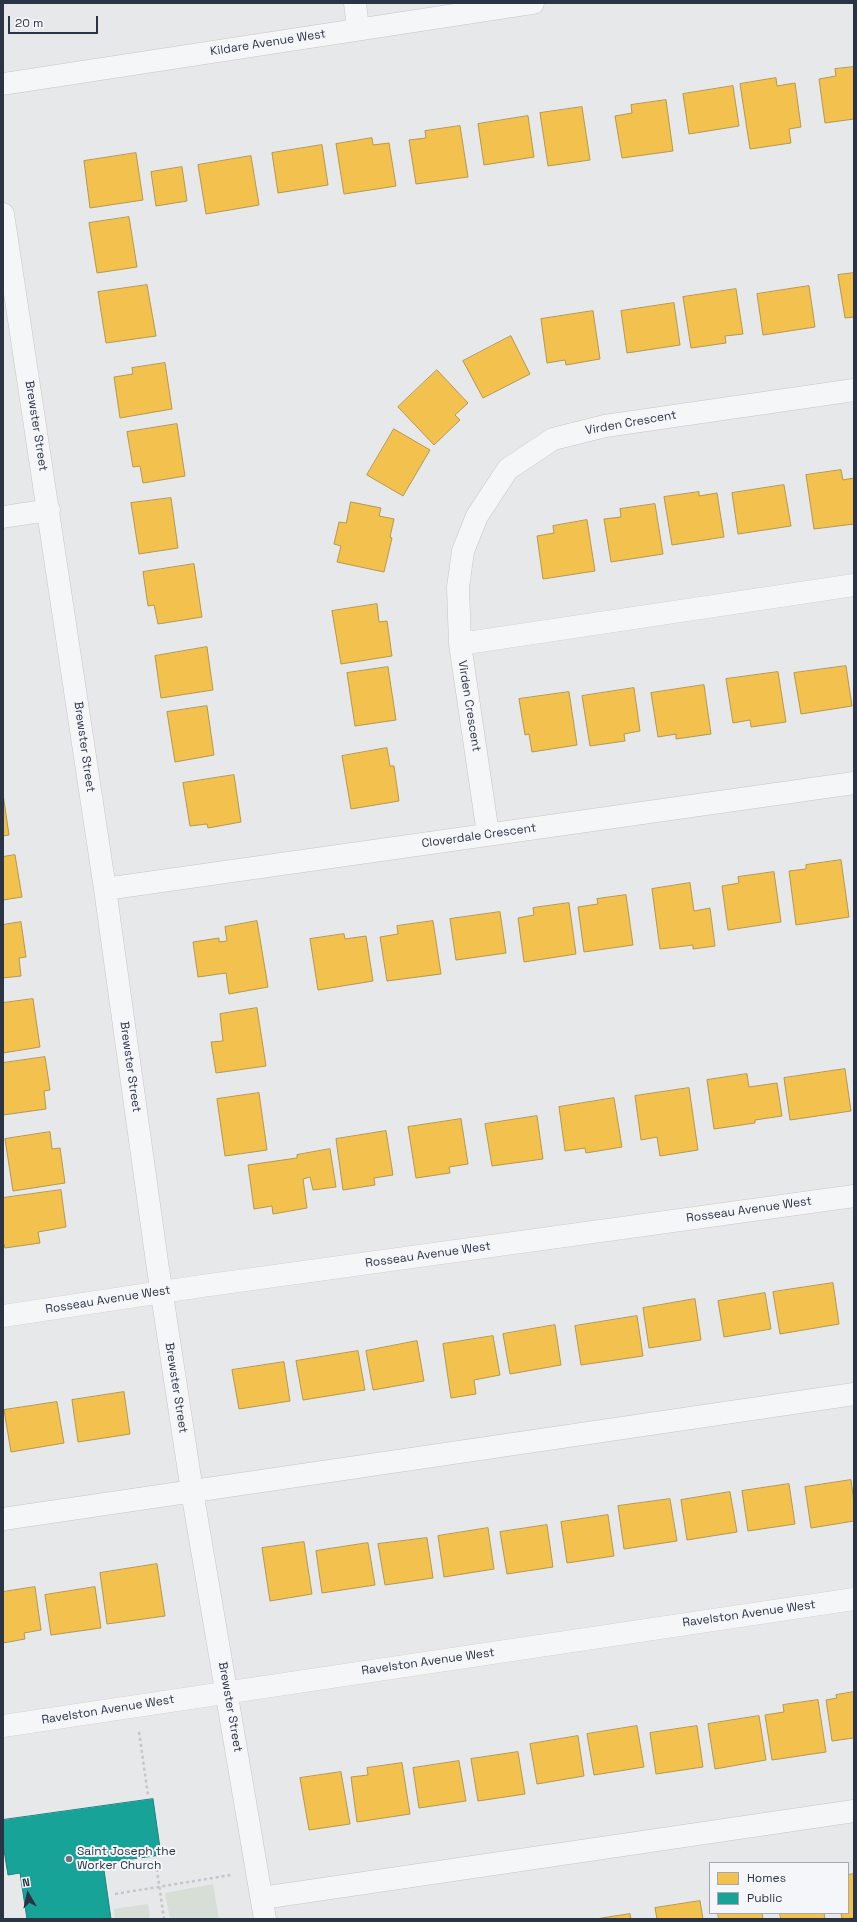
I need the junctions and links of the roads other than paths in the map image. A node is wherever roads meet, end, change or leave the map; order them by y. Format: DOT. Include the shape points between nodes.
graph roads {
  1 [pos="355,3"];
  2 [pos="533,3"];
  3 [pos="358,29"];
  4 [pos="3,84"];
  5 [pos="3,214"];
  6 [pos="854,390"];
  7 [pos="48,510"];
  8 [pos="3,517"];
  9 [pos="854,585"];
  10 [pos="460,644"];
  11 [pos="854,783"];
  12 [pos="488,834"];
  13 [pos="105,889"];
  14 [pos="854,1196"];
  15 [pos="162,1292"];
  16 [pos="3,1316"];
  17 [pos="854,1394"];
  18 [pos="192,1491"];
  19 [pos="3,1519"];
  20 [pos="854,1598"];
  21 [pos="227,1691"];
  22 [pos="3,1726"];
  23 [pos="854,1811"];
  24 [pos="264,1909"];
  1 -- 3 [label="street"];
  2 -- 3 [label="street, Kildare Avenue West"];
  3 -- 4 [label="street, Kildare Avenue West"];
  5 -- 7 [label="street, Brewster Street"];
  6 -- 10 [label="street, Virden Crescent" via="606,426 553,440 508,470 477,516 464,551 458,587"];
  7 -- 8 [label="street"];
  7 -- 13 [label="street, Brewster Street"];
  9 -- 10 [label="street"];
  10 -- 12 [label="street, Virden Crescent"];
  11 -- 12 [label="street, Cloverdale Crescent"];
  12 -- 13 [label="street, Cloverdale Crescent"];
  13 -- 15 [label="street, Brewster Street"];
  14 -- 15 [label="street, Rosseau Avenue West"];
  15 -- 16 [label="street, Rosseau Avenue West"];
  15 -- 18 [label="street, Brewster Street"];
  17 -- 18 [label="street"];
  18 -- 19 [label="street"];
  18 -- 21 [label="street, Brewster Street"];
  20 -- 21 [label="street, Ravelston Avenue West"];
  21 -- 22 [label="street, Ravelston Avenue West"];
  21 -- 24 [label="street, Brewster Street"];
  23 -- 24 [label="street"];
}
